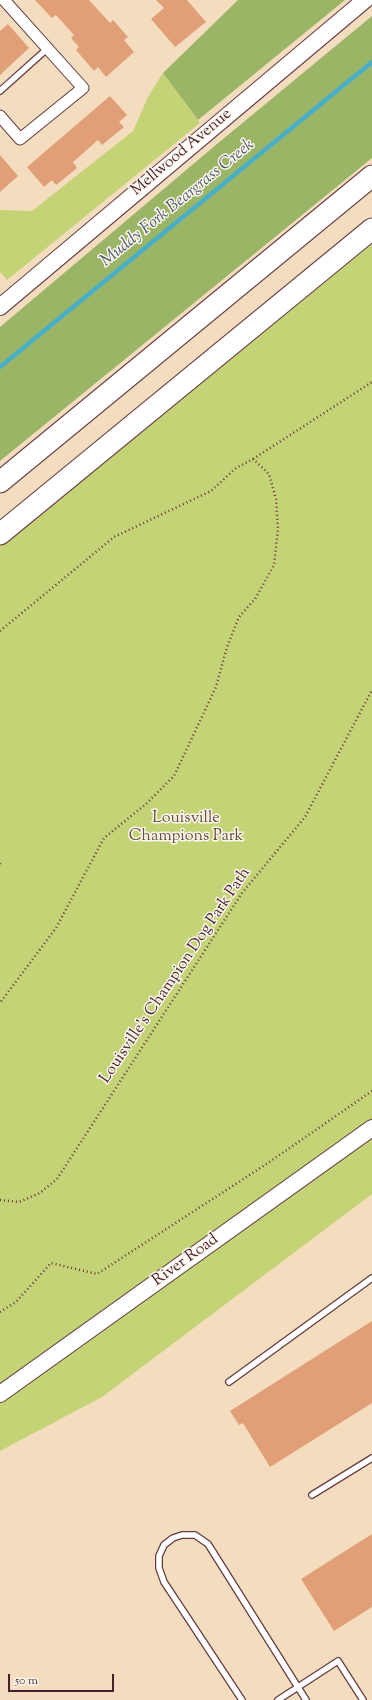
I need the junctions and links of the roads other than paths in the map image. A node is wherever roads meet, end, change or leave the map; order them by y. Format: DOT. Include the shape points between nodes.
graph roads {
  1 [pos="4,0"];
  2 [pos="365,0"];
  3 [pos="48,48"];
  4 [pos="0,92"];
  5 [pos="0,116"];
  6 [pos="372,176"];
  7 [pos="372,229"];
  8 [pos="1,304"];
  9 [pos="0,482"];
  10 [pos="0,534"];
  11 [pos="372,1128"];
  12 [pos="372,1278"];
  13 [pos="228,1382"];
  14 [pos="0,1394"];
  15 [pos="372,1458"];
  16 [pos="312,1494"];
  17 [pos="298,1687"];
  18 [pos="242,1700"];
  19 [pos="278,1700"];
  20 [pos="306,1700"];
  21 [pos="363,1700"];
  1 -- 3 [label="street"];
  2 -- 8 [label="street, Mellwood Avenue"];
  3 -- 4 [label="lane"];
  3 -- 5 [label="street" via="83,88 20,139"];
  6 -- 9 [label="highway"];
  7 -- 10 [label="highway"];
  11 -- 14 [label="street, River Road"];
  12 -- 13 [label="lane"];
  15 -- 16 [label="lane"];
  17 -- 18 [label="lane" via="208,1544 195,1536 182,1535 173,1538 164,1545 159,1556 159,1568 164,1582"];
  17 -- 19 [label="lane"];
  17 -- 20 [label="lane"];
  17 -- 21 [label="lane" via="338,1661"];
}
